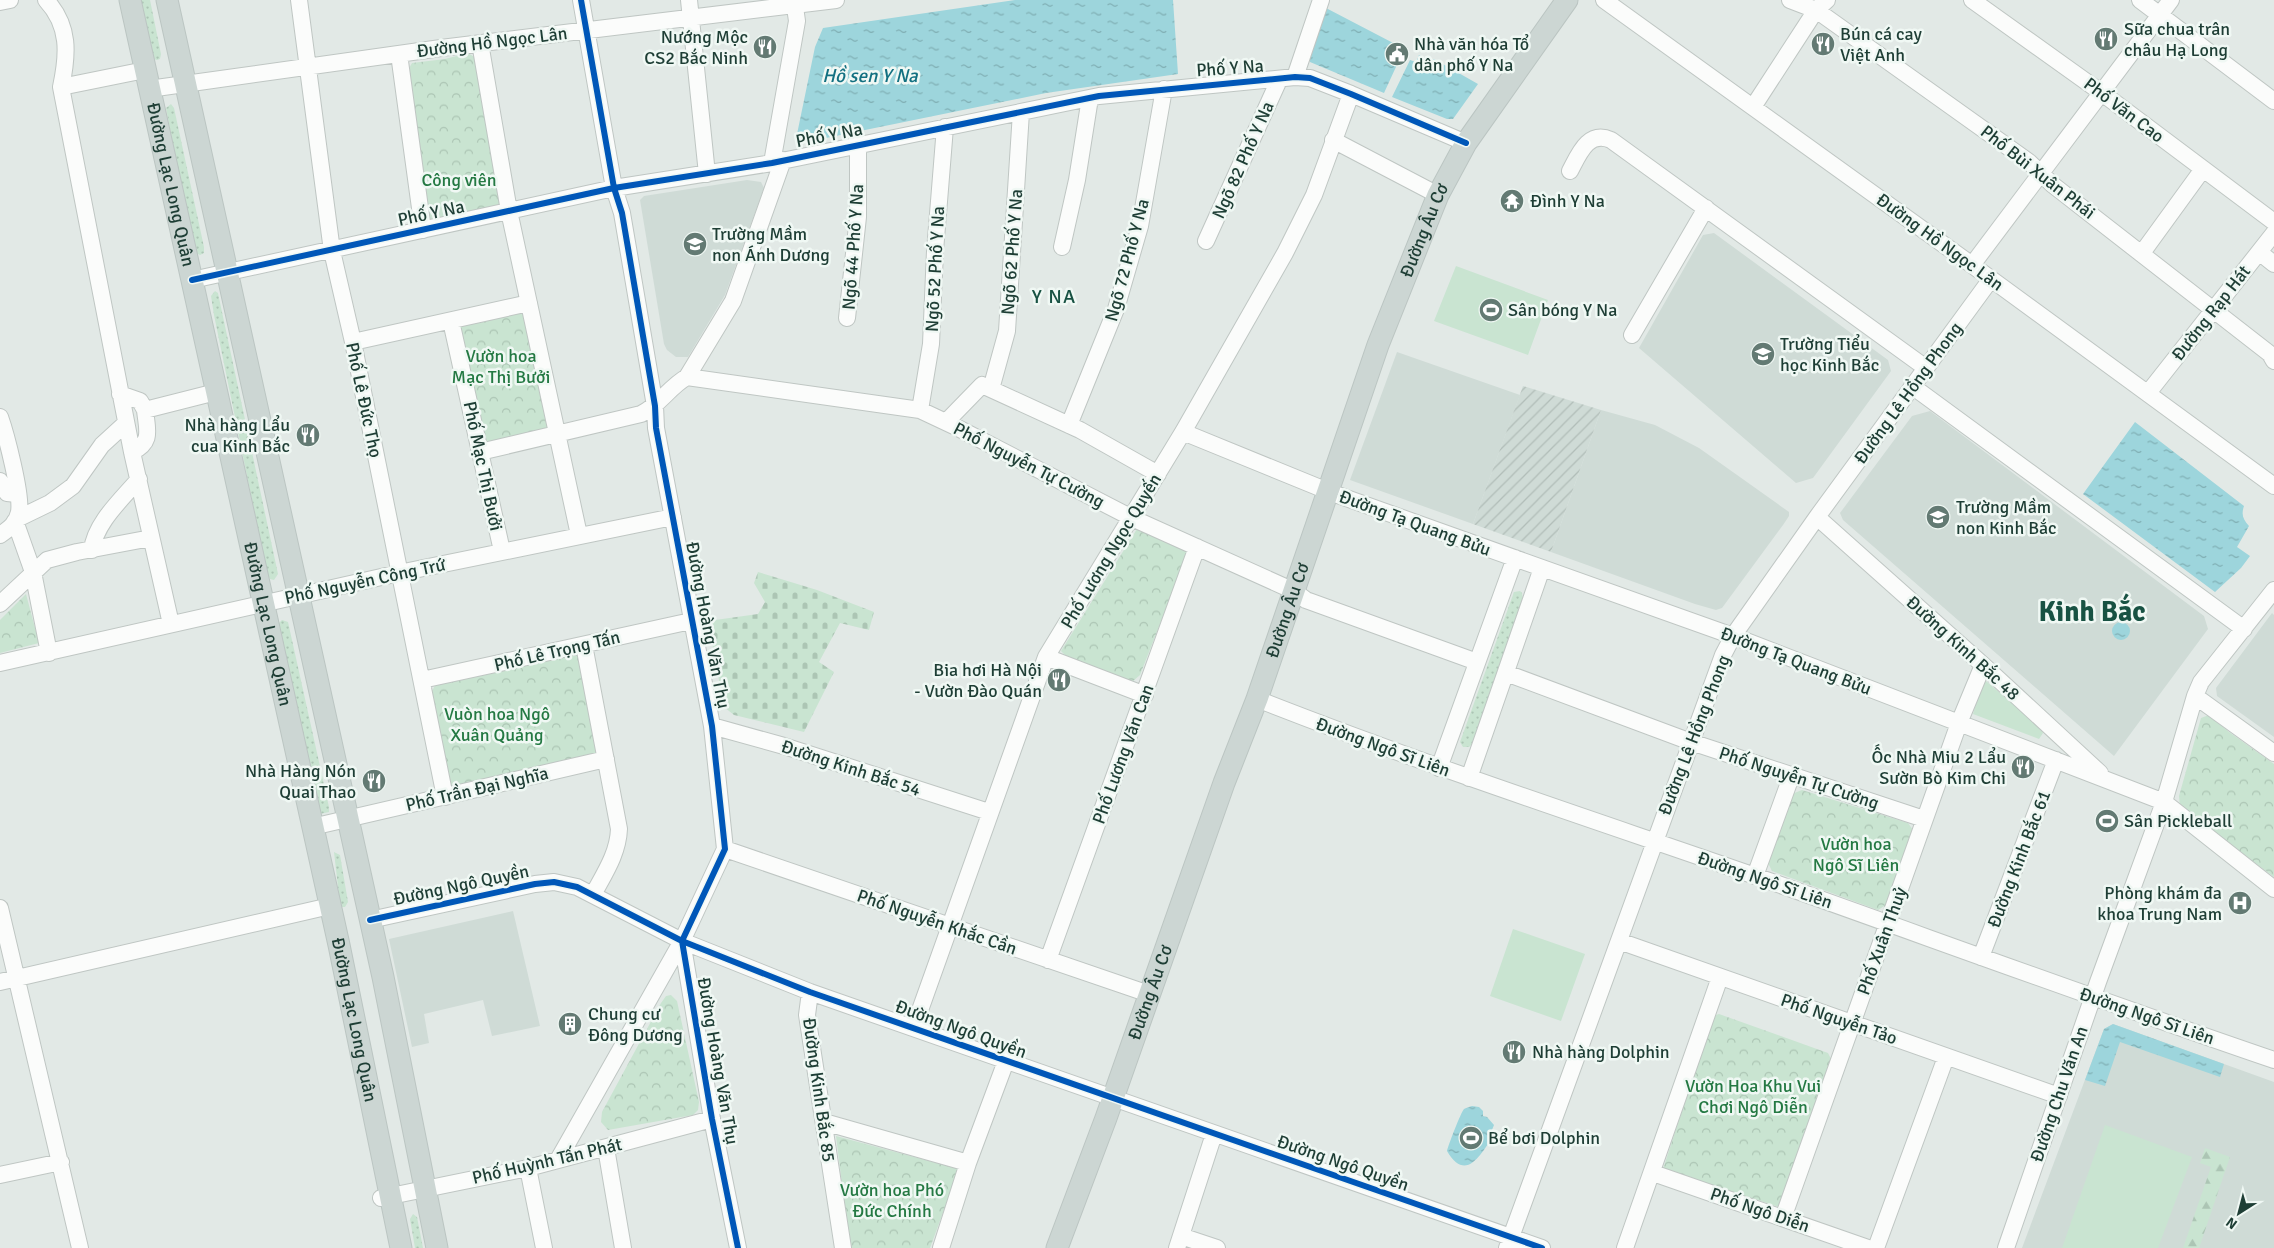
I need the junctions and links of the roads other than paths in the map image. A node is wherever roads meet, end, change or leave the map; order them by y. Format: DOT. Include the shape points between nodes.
graph roads {
  1 [pos="10,0"];
  2 [pos="46,0"];
  3 [pos="130,0"];
  4 [pos="167,0"];
  5 [pos="299,0"];
  6 [pos="581,0"];
  7 [pos="689,0"];
  8 [pos="836,0"];
  9 [pos="1321,0"];
  10 [pos="1567,0"];
  11 [pos="1604,0"];
  12 [pos="1790,0"];
  13 [pos="1972,0"];
  14 [pos="2140,0"];
  15 [pos="2171,0"];
  16 [pos="0,2"];
  17 [pos="794,3"];
  18 [pos="1820,3"];
  19 [pos="2160,14"];
  20 [pos="690,17"];
  21 [pos="586,30"];
  22 [pos="480,43"];
  23 [pos="399,54"];
  24 [pos="309,65"];
  25 [pos="1287,78"];
  26 [pos="147,79"];
  27 [pos="185,84"];
  28 [pos="61,87"];
  29 [pos="1164,89"];
  30 [pos="2102,93"];
  31 [pos="1351,94"];
  32 [pos="1090,98"];
  33 [pos="2274,101"];
  34 [pos="1753,107"];
  35 [pos="1021,112"];
  36 [pos="945,127"];
  37 [pos="1334,140"];
  38 [pos="1466,143"];
  39 [pos="858,145"];
  40 [pos="778,161"];
  41 [pos="2203,169"];
  42 [pos="1570,171"];
  43 [pos="2041,173"];
  44 [pos="707,174"];
  45 [pos="614,188"];
  46 [pos="1438,195"];
  47 [pos="1706,208"];
  48 [pos="509,212"];
  49 [pos="2274,222"];
  50 [pos="423,230"];
  51 [pos="2274,233"];
  52 [pos="1206,241"];
  53 [pos="1062,246"];
  54 [pos="332,251"];
  55 [pos="2142,252"];
  56 [pos="2259,252"];
  57 [pos="2274,264"];
  58 [pos="1972,265"];
  59 [pos="227,272"];
  60 [pos="1991,279"];
  61 [pos="192,280"];
  62 [pos="529,304"];
  63 [pos="2213,309"];
  64 [pos="847,318"];
  65 [pos="451,321"];
  66 [pos="1632,335"];
  67 [pos="353,342"];
  68 [pos="2274,361"];
  69 [pos="1926,368"];
  70 [pos="687,377"];
  71 [pos="1912,386"];
  72 [pos="991,389"];
  73 [pos="216,392"];
  74 [pos="2148,393"];
  75 [pos="120,394"];
  76 [pos="655,406"];
  77 [pos="145,410"];
  78 [pos="920,410"];
  79 [pos="0,417"];
  80 [pos="946,422"];
  81 [pos="126,423"];
  82 [pos="1069,425"];
  83 [pos="1184,432"];
  84 [pos="556,433"];
  85 [pos="132,452"];
  86 [pos="480,452"];
  87 [pos="1158,474"];
  88 [pos="139,479"];
  89 [pos="0,481"];
  90 [pos="2274,485"];
  91 [pos="1327,491"];
  92 [pos="17,494"];
  93 [pos="673,517"];
  94 [pos="1132,518"];
  95 [pos="1816,518"];
  96 [pos="16,520"];
  97 [pos="0,535"];
  98 [pos="579,535"];
  99 [pos="151,538"];
  100 [pos="1197,547"];
  101 [pos="92,550"];
  102 [pos="502,552"];
  103 [pos="1515,558"];
  104 [pos="1542,568"];
  105 [pos="33,572"];
  106 [pos="400,573"];
  107 [pos="2274,590"];
  108 [pos="1294,591"];
  109 [pos="299,596"];
  110 [pos="263,603"];
  111 [pos="0,604"];
  112 [pos="691,621"];
  113 [pos="171,624"];
  114 [pos="2244,629"];
  115 [pos="1733,636"];
  116 [pos="584,645"];
  117 [pos="49,653"];
  118 [pos="1046,657"];
  119 [pos="1477,662"];
  120 [pos="0,663"];
  121 [pos="1983,665"];
  122 [pos="1506,673"];
  123 [pos="422,680"];
  124 [pos="1145,695"];
  125 [pos="2195,696"];
  126 [pos="1257,699"];
  127 [pos="1958,723"];
  128 [pos="712,726"];
  129 [pos="1691,742"];
  130 [pos="2274,753"];
  131 [pos="606,759"];
  132 [pos="2056,760"];
  133 [pos="1439,768"];
  134 [pos="1791,777"];
  135 [pos="1469,778"];
  136 [pos="2107,780"];
  137 [pos="445,797"];
  138 [pos="2164,802"];
  139 [pos="989,812"];
  140 [pos="348,818"];
  141 [pos="1924,819"];
  142 [pos="312,827"];
  143 [pos="1654,842"];
  144 [pos="725,849"];
  145 [pos="1755,876"];
  146 [pos="2274,889"];
  147 [pos="593,895"];
  148 [pos="330,906"];
  149 [pos="0,908"];
  150 [pos="370,920"];
  151 [pos="1888,923"];
  152 [pos="950,926"];
  153 [pos="682,941"];
  154 [pos="1619,941"];
  155 [pos="1981,957"];
  156 [pos="1048,960"];
  157 [pos="1720,977"];
  158 [pos="17,978"];
  159 [pos="0,982"];
  160 [pos="810,992"];
  161 [pos="1149,994"];
  162 [pos="2093,998"];
  163 [pos="1852,1024"];
  164 [pos="914,1028"];
  165 [pos="1946,1057"];
  166 [pos="2274,1060"];
  167 [pos="1006,1061"];
  168 [pos="2059,1096"];
  169 [pos="1112,1098"];
  170 [pos="712,1119"];
  171 [pos="824,1122"];
  172 [pos="1214,1134"];
  173 [pos="606,1148"];
  174 [pos="558,1160"];
  175 [pos="61,1162"];
  176 [pos="968,1163"];
  177 [pos="528,1168"];
  178 [pos="1652,1173"];
  179 [pos="0,1175"];
  180 [pos="425,1189"];
  181 [pos="386,1197"];
  182 [pos="1782,1218"];
  183 [pos="1178,1242"];
  184 [pos="1509,1242"];
  185 [pos="80,1248"];
  186 [pos="401,1248"];
  187 [pos="437,1248"];
  188 [pos="544,1248"];
  189 [pos="623,1248"];
  190 [pos="738,1248"];
  191 [pos="843,1248"];
  192 [pos="941,1248"];
  193 [pos="1057,1248"];
  194 [pos="1217,1248"];
  195 [pos="1542,1248"];
  196 [pos="1625,1248"];
  197 [pos="1868,1248"];
  198 [pos="1876,1248"];
  199 [pos="2006,1248"];
  1 -- 16 [label="street"];
  2 -- 28 [label="street" via="65,30 67,57"];
  3 -- 26 [label="main road, Đường Lạc Long Quân"];
  4 -- 27 [label="main road, Đường Lạc Long Quân"];
  5 -- 24 [label="street, Phố Lê Đức Thọ"];
  6 -- 21 [label="street, Đường Hoàng Văn Thụ"];
  7 -- 20 [label="street"];
  8 -- 17 [label="street, Đường Hồ Ngọc Lân"];
  9 -- 25 [label="street, Ngõ 82 Phố Y Na"];
  10 -- 38 [label="main road, Đường Âu Cơ"];
  11 -- 34 [label="street, Đường Hồ Ngọc Lân"];
  12 -- 18 [label="street, Phố Bùi Xuân Phái"];
  13 -- 30 [label="street, Phố Văn Cao"];
  14 -- 19 [label="street"];
  15 -- 19 [label="street"];
  17 -- 20 [label="street, Đường Hồ Ngọc Lân"];
  17 -- 40 [label="street" via="797,21"];
  18 -- 34 [label="street"];
  18 -- 43 [label="street, Phố Bùi Xuân Phái"];
  19 -- 30 [label="street"];
  19 -- 33 [label="street"];
  20 -- 21 [label="street, Đường Hồ Ngọc Lân"];
  20 -- 44 [label="street"];
  21 -- 22 [label="street, Đường Hồ Ngọc Lân"];
  21 -- 45 [label="street, Đường Hoàng Văn Thụ"];
  22 -- 23 [label="street, Đường Hồ Ngọc Lân"];
  22 -- 48 [label="street"];
  23 -- 24 [label="street, Đường Hồ Ngọc Lân"];
  23 -- 50 [label="street"];
  24 -- 27 [label="street, Đường Hồ Ngọc Lân"];
  24 -- 54 [label="street, Phố Lê Đức Thọ"];
  25 -- 29 [label="street, Phố Y Na"];
  25 -- 31 [label="street, Phố Y Na" via="1310,78"];
  25 -- 52 [label="street, Ngõ 82 Phố Y Na"];
  26 -- 27 [label="street, Đường Hồ Ngọc Lân"];
  26 -- 28 [label="street, Đường Hồ Ngọc Lân"];
  26 -- 61 [label="main road, Đường Lạc Long Quân"];
  27 -- 59 [label="main road, Đường Lạc Long Quân"];
  28 -- 75 [label="street"];
  29 -- 32 [label="street, Phố Y Na"];
  29 -- 82 [label="street, Ngõ 72 Phố Y Na" via="1140,226 1116,309"];
  30 -- 41 [label="street, Phố Văn Cao"];
  30 -- 43 [label="street"];
  31 -- 37 [label="street, Phố Lương Ngọc Quyến"];
  31 -- 38 [label="street, Phố Y Na"];
  32 -- 35 [label="street, Phố Y Na"];
  32 -- 53 [label="street"];
  34 -- 58 [label="street, Đường Hồ Ngọc Lân"];
  35 -- 36 [label="street, Phố Y Na"];
  35 -- 72 [label="street, Ngõ 62 Phố Y Na" via="1007,331"];
  36 -- 39 [label="street, Phố Y Na"];
  36 -- 78 [label="street, Ngõ 52 Phố Y Na" via="931,344"];
  37 -- 46 [label="street"];
  37 -- 83 [label="street, Phố Lương Ngọc Quyến" via="1302,221"];
  38 -- 46 [label="main road, Đường Âu Cơ"];
  39 -- 40 [label="street, Phố Y Na"];
  39 -- 64 [label="street, Ngõ 44 Phố Y Na" via="858,217"];
  40 -- 44 [label="street, Phố Y Na"];
  40 -- 70 [label="street" via="733,301"];
  41 -- 49 [label="street, Phố Văn Cao"];
  41 -- 55 [label="street"];
  42 -- 47 [label="street" via="1590,140 1606,138"];
  43 -- 55 [label="street, Phố Bùi Xuân Phái"];
  43 -- 58 [label="street"];
  44 -- 45 [label="street, Phố Y Na"];
  45 -- 48 [label="street, Phố Y Na"];
  45 -- 76 [label="street, Đường Hoàng Văn Thụ" via="622,213"];
  46 -- 91 [label="main road, Đường Âu Cơ" via="1384,330"];
  47 -- 66 [label="street"];
  47 -- 69 [label="street"];
  48 -- 50 [label="street, Phố Y Na"];
  48 -- 62 [label="street"];
  50 -- 54 [label="street, Phố Y Na"];
  51 -- 56 [label="street, Đường Rạp Hát"];
  54 -- 59 [label="street, Phố Y Na"];
  54 -- 67 [label="street, Phố Lê Đức Thọ"];
  55 -- 63 [label="street, Phố Bùi Xuân Phái"];
  56 -- 57 [label="street"];
  56 -- 63 [label="street, Đường Rạp Hát"];
  58 -- 60 [label="street, Đường Hồ Ngọc Lân"];
  59 -- 61 [label="street, Phố Y Na"];
  59 -- 109 [label="main road, Đường Lạc Long Quân"];
  60 -- 69 [label="street, Đường Lê Hồng Phong"];
  60 -- 74 [label="street, Đường Hồ Ngọc Lân"];
  61 -- 73 [label="main road, Đường Lạc Long Quân"];
  62 -- 65 [label="street"];
  62 -- 84 [label="street"];
  63 -- 68 [label="street, Phố Bùi Xuân Phái" via="2270,354"];
  63 -- 74 [label="street, Đường Rạp Hát"];
  65 -- 67 [label="street"];
  65 -- 86 [label="street, Phố Mạc Thị Bưởi"];
  67 -- 106 [label="street, Phố Lê Đức Thọ"];
  69 -- 71 [label="street, Đường Lê Hồng Phong"];
  70 -- 76 [label="street"];
  70 -- 78 [label="street, Phố Nguyễn Tự Cường"];
  71 -- 95 [label="street, Đường Lê Hồng Phong"];
  71 -- 114 [label="street"];
  72 -- 80 [label="street" via="982,385"];
  72 -- 82 [label="street"];
  73 -- 77 [label="street"];
  73 -- 110 [label="main road, Đường Lạc Long Quân"];
  74 -- 90 [label="street, Đường Hồ Ngọc Lân"];
  75 -- 77 [label="street" via="140,401"];
  75 -- 81 [label="street"];
  76 -- 84 [label="street" via="641,414"];
  76 -- 93 [label="street, Đường Hoàng Văn Thụ" via="656,428"];
  77 -- 85 [label="street" via="146,441"];
  78 -- 80 [label="street, Phố Nguyễn Tự Cường"];
  79 -- 92 [label="street"];
  80 -- 94 [label="street, Phố Nguyễn Tự Cường"];
  81 -- 85 [label="street"];
  81 -- 96 [label="street" via="102,445 73,486 50,503"];
  82 -- 87 [label="street"];
  83 -- 87 [label="street, Phố Lương Ngọc Quyến"];
  83 -- 91 [label="street, Đường Tạ Quang Bửu"];
  84 -- 86 [label="street"];
  84 -- 98 [label="street"];
  85 -- 88 [label="street"];
  86 -- 102 [label="street, Phố Mạc Thị Bưởi"];
  87 -- 94 [label="street, Phố Lương Ngọc Quyến"];
  88 -- 99 [label="street"];
  88 -- 101 [label="street" via="102,524 93,538"];
  89 -- 92 [label="street" via="7,493"];
  91 -- 103 [label="street, Đường Tạ Quang Bửu"];
  91 -- 108 [label="main road, Đường Âu Cơ"];
  92 -- 96 [label="street" via="19,511"];
  93 -- 98 [label="street, Phố Nguyễn Công Trứ"];
  93 -- 112 [label="street, Đường Hoàng Văn Thụ"];
  94 -- 100 [label="street, Phố Nguyễn Tự Cường"];
  94 -- 118 [label="street, Phố Lương Ngọc Quyến"];
  95 -- 115 [label="street, Đường Lê Hồng Phong"];
  95 -- 121 [label="street, Đường Kinh Bắc 48"];
  96 -- 97 [label="street"];
  96 -- 105 [label="street"];
  98 -- 102 [label="street, Phố Nguyễn Công Trứ"];
  99 -- 101 [label="street"];
  99 -- 113 [label="street"];
  100 -- 108 [label="street, Phố Nguyễn Tự Cường"];
  100 -- 124 [label="street, Phố Lương Văn Can"];
  101 -- 105 [label="street" via="47,560"];
  102 -- 106 [label="street, Phố Nguyễn Công Trứ"];
  103 -- 104 [label="street, Đường Tạ Quang Bửu"];
  103 -- 119 [label="street"];
  104 -- 115 [label="street, Đường Tạ Quang Bửu"];
  104 -- 122 [label="street"];
  105 -- 111 [label="street"];
  105 -- 117 [label="street"];
  106 -- 109 [label="street, Phố Nguyễn Công Trứ"];
  106 -- 123 [label="street, Phố Lê Đức Thọ"];
  107 -- 114 [label="street, Đường Chu Văn An"];
  108 -- 119 [label="street, Phố Nguyễn Tự Cường" via="1306,600"];
  108 -- 126 [label="main road, Đường Âu Cơ"];
  109 -- 110 [label="street, Phố Nguyễn Công Trứ"];
  109 -- 140 [label="main road, Đường Lạc Long Quân"];
  110 -- 113 [label="street, Phố Nguyễn Công Trứ"];
  110 -- 142 [label="main road, Đường Lạc Long Quân"];
  112 -- 116 [label="street, Phố Lê Trọng Tấn"];
  112 -- 128 [label="street, Đường Hoàng Văn Thụ"];
  113 -- 117 [label="street, Phố Nguyễn Công Trứ"];
  114 -- 125 [label="street, Đường Chu Văn An" via="2201,682"];
  115 -- 127 [label="street, Đường Tạ Quang Bửu"];
  115 -- 129 [label="street, Đường Lê Hồng Phong" via="1723,654"];
  116 -- 123 [label="street, Phố Lê Trọng Tấn"];
  116 -- 131 [label="street"];
  117 -- 120 [label="street, Phố Nguyễn Công Trứ"];
  118 -- 124 [label="street"];
  118 -- 139 [label="street, Phố Lương Ngọc Quyến"];
  119 -- 133 [label="street"];
  121 -- 127 [label="street, Phố Xuân Thuỷ"];
  121 -- 136 [label="street, Đường Kinh Bắc 48"];
  122 -- 129 [label="street, Phố Nguyễn Tự Cường"];
  122 -- 135 [label="street"];
  123 -- 137 [label="street, Phố Lê Đức Thọ"];
  124 -- 156 [label="street, Phố Lương Văn Can"];
  125 -- 130 [label="street"];
  125 -- 138 [label="street, Đường Chu Văn An"];
  126 -- 133 [label="street, Đường Ngô Sĩ Liên"];
  126 -- 161 [label="main road, Đường Âu Cơ"];
  127 -- 132 [label="street, Đường Tạ Quang Bửu"];
  127 -- 141 [label="street, Phố Xuân Thuỷ"];
  128 -- 139 [label="street, Đường Kinh Bắc 54"];
  128 -- 144 [label="street, Đường Hoàng Văn Thụ"];
  129 -- 134 [label="street, Phố Nguyễn Tự Cường"];
  129 -- 143 [label="street, Đường Lê Hồng Phong"];
  131 -- 137 [label="street, Phố Trần Đại Nghĩa"];
  131 -- 147 [label="street" via="618,815 618,840 609,866"];
  132 -- 136 [label="street, Đường Tạ Quang Bửu"];
  132 -- 155 [label="street, Đường Kinh Bắc 61"];
  133 -- 135 [label="street, Đường Ngô Sĩ Liên"];
  134 -- 141 [label="street, Phố Nguyễn Tự Cường"];
  134 -- 145 [label="street"];
  135 -- 143 [label="street, Đường Ngô Sĩ Liên"];
  136 -- 138 [label="street, Đường Tạ Quang Bửu"];
  137 -- 140 [label="street, Phố Trần Đại Nghĩa"];
  138 -- 146 [label="street, Đường Tạ Quang Bửu"];
  138 -- 162 [label="street, Đường Chu Văn An"];
  139 -- 152 [label="street, Phố Lương Ngọc Quyến"];
  140 -- 142 [label="street, Phố Trần Đại Nghĩa"];
  140 -- 150 [label="main road, Đường Lạc Long Quân"];
  141 -- 151 [label="street, Phố Xuân Thuỷ"];
  142 -- 148 [label="main road, Đường Lạc Long Quân"];
  143 -- 145 [label="street, Đường Ngô Sĩ Liên"];
  143 -- 154 [label="street, Đường Lê Hồng Phong"];
  144 -- 152 [label="street, Phố Nguyễn Khắc Cần"];
  144 -- 153 [label="street"];
  145 -- 151 [label="street, Đường Ngô Sĩ Liên"];
  147 -- 150 [label="street, Đường Ngô Quyền" via="554,882 535,884"];
  147 -- 153 [label="street, Đường Ngô Quyền"];
  148 -- 158 [label="street"];
  148 -- 181 [label="main road, Đường Lạc Long Quân"];
  149 -- 158 [label="street"];
  150 -- 180 [label="main road, Đường Lạc Long Quân"];
  151 -- 155 [label="street, Đường Ngô Sĩ Liên"];
  151 -- 163 [label="street, Phố Xuân Thuỷ"];
  152 -- 156 [label="street, Phố Nguyễn Khắc Cần"];
  152 -- 164 [label="street, Phố Lương Ngọc Quyến"];
  153 -- 160 [label="street, Đường Ngô Quyền"];
  153 -- 170 [label="street, Đường Hoàng Văn Thụ"];
  153 -- 174 [label="street"];
  154 -- 157 [label="street, Phố Nguyễn Tảo"];
  154 -- 184 [label="street, Đường Lê Hồng Phong"];
  155 -- 162 [label="street, Đường Ngô Sĩ Liên"];
  156 -- 161 [label="street, Phố Nguyễn Khắc Cần"];
  157 -- 163 [label="street, Phố Nguyễn Tảo"];
  157 -- 178 [label="street"];
  158 -- 159 [label="street"];
  158 -- 175 [label="street"];
  160 -- 164 [label="street, Đường Ngô Quyền"];
  160 -- 171 [label="street, Đường Kinh Bắc 85" via="807,1015"];
  161 -- 169 [label="main road, Đường Âu Cơ"];
  162 -- 166 [label="street, Đường Ngô Sĩ Liên"];
  162 -- 168 [label="street, Đường Chu Văn An"];
  163 -- 165 [label="street, Phố Nguyễn Tảo"];
  163 -- 182 [label="street, Phố Xuân Thuỷ"];
  164 -- 167 [label="street, Đường Ngô Quyền"];
  165 -- 168 [label="street, Phố Nguyễn Tảo"];
  165 -- 198 [label="street"];
  167 -- 169 [label="street, Đường Ngô Quyền"];
  167 -- 176 [label="street"];
  168 -- 199 [label="street, Đường Chu Văn An"];
  169 -- 172 [label="street, Đường Ngô Quyền"];
  169 -- 193 [label="main road, Đường Âu Cơ"];
  170 -- 173 [label="street, Phố Huỳnh Tấn Phát"];
  170 -- 190 [label="street, Đường Hoàng Văn Thụ"];
  171 -- 176 [label="street"];
  171 -- 191 [label="street, Đường Kinh Bắc 85"];
  172 -- 183 [label="street"];
  172 -- 184 [label="street, Đường Ngô Quyền"];
  173 -- 174 [label="street, Phố Huỳnh Tấn Phát"];
  173 -- 189 [label="street"];
  174 -- 177 [label="street, Phố Huỳnh Tấn Phát"];
  175 -- 179 [label="street"];
  175 -- 185 [label="street"];
  176 -- 192 [label="street"];
  177 -- 180 [label="street, Phố Huỳnh Tấn Phát"];
  177 -- 188 [label="street"];
  178 -- 182 [label="street, Phố Ngô Diễn"];
  178 -- 196 [label="street"];
  180 -- 181 [label="street, Phố Huỳnh Tấn Phát"];
  180 -- 187 [label="main road, Đường Lạc Long Quân"];
  181 -- 186 [label="main road, Đường Lạc Long Quân"];
  182 -- 197 [label="street, Phố Ngô Diễn"];
  183 -- 194 [label="street"];
  184 -- 195 [label="street, Đường Ngô Quyền"];
}
